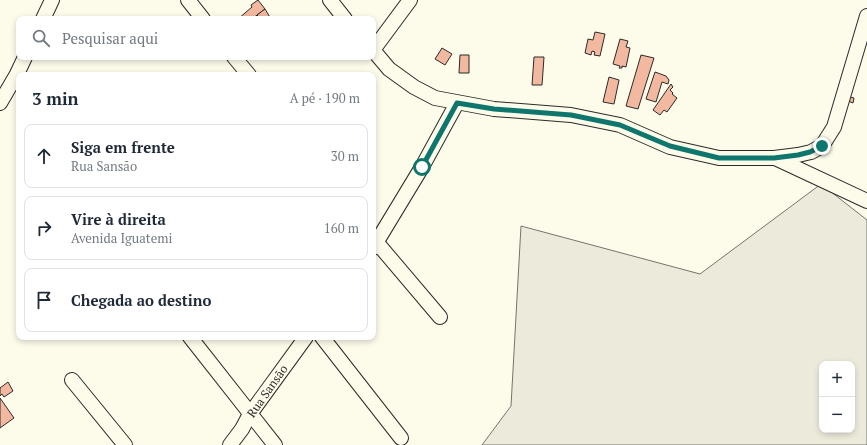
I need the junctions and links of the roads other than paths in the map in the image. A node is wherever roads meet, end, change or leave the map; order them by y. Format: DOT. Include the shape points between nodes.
graph roads {
  1 [pos="52,0"];
  2 [pos="188,0"];
  3 [pos="330,0"];
  4 [pos="410,0"];
  5 [pos="44,16"];
  6 [pos="201,16"];
  7 [pos="343,16"];
  8 [pos="867,16"];
  9 [pos="376,46"];
  10 [pos="376,54"];
  11 [pos="24,60"];
  12 [pos="236,60"];
  13 [pos="18,72"];
  14 [pos="246,72"];
  15 [pos="16,76"];
  16 [pos="0,103"];
  17 [pos="457,103"];
  18 [pos="774,158"];
  19 [pos="867,201"];
  20 [pos="376,240"];
  21 [pos="376,245"];
  22 [pos="440,317"];
  23 [pos="192,340"];
  24 [pos="304,340"];
  25 [pos="324,340"];
  26 [pos="72,380"];
  27 [pos="250,414"];
  28 [pos="401,438"];
  29 [pos="125,445"];
  30 [pos="230,445"];
  31 [pos="275,445"];
  1 -- 5 [label="street"];
  2 -- 6 [label="street"];
  3 -- 7 [label="street"];
  4 -- 9 [label="street"];
  8 -- 18 [label="street" via="834,127 822,146 798,155"];
  10 -- 17 [label="street" via="389,69 414,87 435,98"];
  11 -- 13 [label="street"];
  12 -- 14 [label="street"];
  15 -- 16 [label="street"];
  17 -- 18 [label="street" via="494,109 571,115 620,125 670,146 719,158"];
  17 -- 20 [label="street" via="422,167"];
  18 -- 19 [label="street"];
  21 -- 22 [label="street"];
  23 -- 27 [label="street"];
  24 -- 27 [label="street, Rua Sansão"];
  25 -- 28 [label="street"];
  26 -- 29 [label="street"];
  27 -- 30 [label="street, Rua Sansão"];
  27 -- 31 [label="street"];
}
